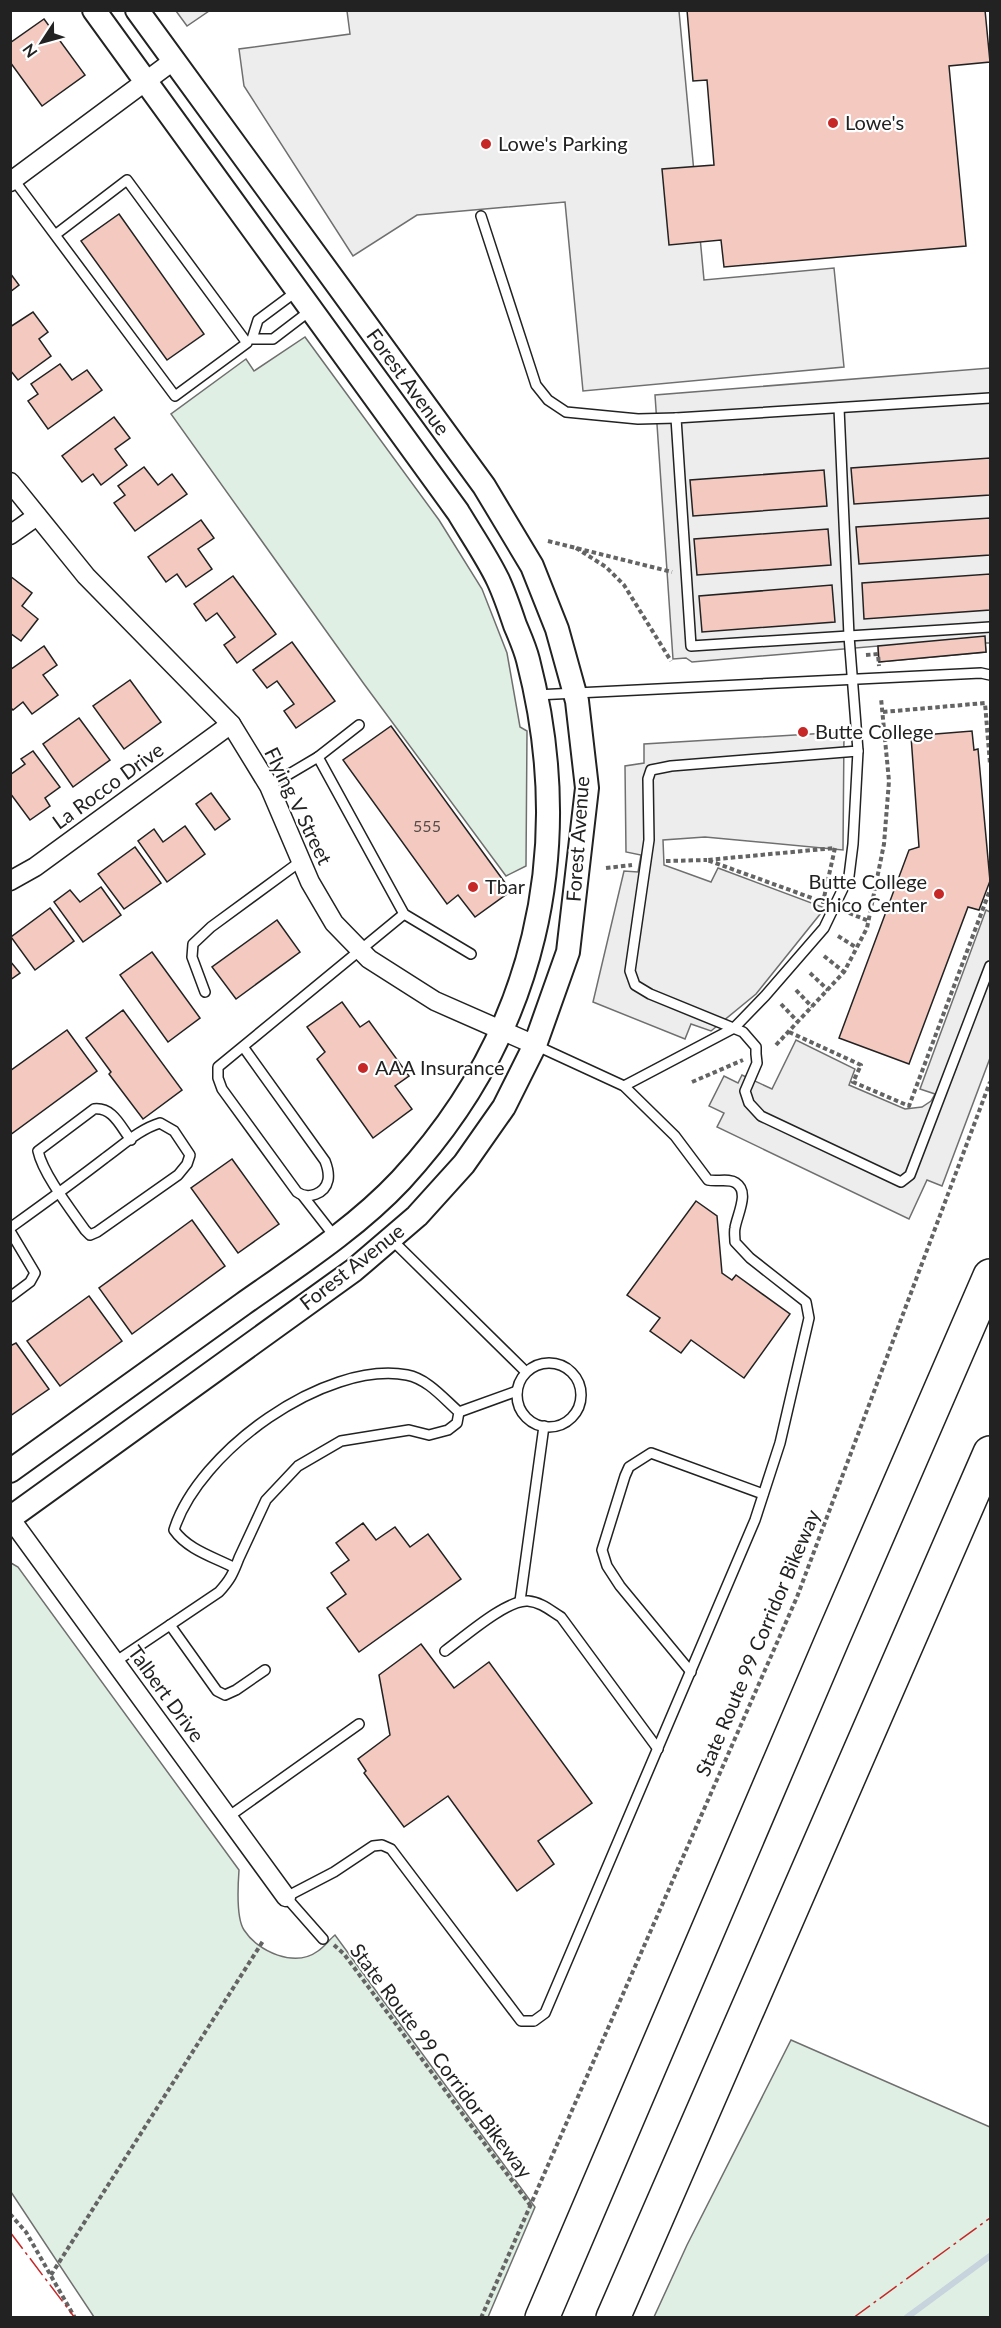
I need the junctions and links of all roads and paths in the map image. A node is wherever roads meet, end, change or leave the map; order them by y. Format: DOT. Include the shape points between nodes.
graph roads {
  1 [pos="94,10"];
  2 [pos="137,10"];
  3 [pos="173,61"];
  4 [pos="145,82"];
  5 [pos="12,181"];
  6 [pos="482,216"];
  7 [pos="55,235"];
  8 [pos="297,291"];
  9 [pos="311,310"];
  10 [pos="250,341"];
  11 [pos="990,398"];
  12 [pos="839,408"];
  13 [pos="676,418"];
  14 [pos="10,482"];
  15 [pos="37,516"];
  16 [pos="10,535"];
  17 [pos="548,541"];
  18 [pos="576,548"];
  19 [pos="664,570"];
  20 [pos="990,627"];
  21 [pos="849,636"];
  22 [pos="866,655"];
  23 [pos="671,661"];
  24 [pos="879,669"];
  25 [pos="990,675"];
  26 [pos="851,679"];
  27 [pos="574,692"];
  28 [pos="536,695"];
  29 [pos="882,698"];
  30 [pos="883,712"];
  31 [pos="231,724"];
  32 [pos="359,725"];
  33 [pos="858,751"];
  34 [pos="318,757"];
  35 [pos="990,764"];
  36 [pos="269,786"];
  37 [pos="707,860"];
  38 [pos="301,861"];
  39 [pos="666,861"];
  40 [pos="636,865"];
  41 [pos="606,868"];
  42 [pos="10,881"];
  43 [pos="990,890"];
  44 [pos="849,913"];
  45 [pos="404,914"];
  46 [pos="869,921"];
  47 [pos="838,936"];
  48 [pos="857,948"];
  49 [pos="361,951"];
  50 [pos="471,954"];
  51 [pos="824,956"];
  52 [pos="990,966"];
  53 [pos="844,972"];
  54 [pos="810,973"];
  55 [pos="796,990"];
  56 [pos="828,990"];
  57 [pos="205,992"];
  58 [pos="781,1004"];
  59 [pos="812,1007"];
  60 [pos="798,1022"];
  61 [pos="734,1028"];
  62 [pos="502,1031"];
  63 [pos="789,1032"];
  64 [pos="535,1045"];
  65 [pos="776,1045"];
  66 [pos="244,1048"];
  67 [pos="743,1060"];
  68 [pos="692,1082"];
  69 [pos="990,1082"];
  70 [pos="624,1086"];
  71 [pos="131,1140"];
  72 [pos="59,1192"];
  73 [pos="303,1196"];
  74 [pos="10,1230"];
  75 [pos="335,1237"];
  76 [pos="390,1239"];
  77 [pos="990,1262"];
  78 [pos="990,1276"];
  79 [pos="10,1297"];
  80 [pos="975,1312"];
  81 [pos="526,1372"];
  82 [pos="517,1392"];
  83 [pos="459,1412"];
  84 [pos="544,1426"];
  85 [pos="990,1453"];
  86 [pos="10,1471"];
  87 [pos="764,1494"];
  88 [pos="990,1509"];
  89 [pos="10,1518"];
  90 [pos="236,1568"];
  91 [pos="520,1600"];
  92 [pos="170,1625"];
  93 [pos="915,1626"];
  94 [pos="445,1651"];
  95 [pos="116,1662"];
  96 [pos="265,1670"];
  97 [pos="691,1672"];
  98 [pos="359,1724"];
  99 [pos="658,1749"];
  100 [pos="228,1817"];
  101 [pos="286,1897"];
  102 [pos="323,1940"];
  103 [pos="262,1941"];
  104 [pos="530,2205"];
  105 [pos="10,2214"];
  106 [pos="51,2275"];
  107 [pos="75,2318"];
  108 [pos="482,2318"];
  109 [pos="542,2318"];
  110 [pos="613,2318"];
  1 -- 4 [label="street, Forest Avenue"];
  2 -- 3 [label="street, Forest Avenue"];
  3 -- 4 [label="street"];
  3 -- 27 [label="street, Forest Avenue" via="484,486 532,566 557,629"];
  4 -- 5 [label="street"];
  4 -- 8 [label="street, Forest Avenue"];
  5 -- 7 [label="lane"];
  6 -- 13 [label="lane" via="536,385 549,400 566,412 638,419"];
  7 -- 10 [label="lane" via="127,180"];
  7 -- 10 [label="lane" via="175,396"];
  8 -- 9 [label="street, Forest Avenue"];
  8 -- 10 [label="lane" via="258,320"];
  9 -- 10 [label="lane" via="273,339"];
  9 -- 28 [label="street, Forest Avenue" via="458,512 498,580 528,657"];
  11 -- 12 [label="lane"];
  12 -- 13 [label="lane"];
  12 -- 21 [label="lane"];
  13 -- 21 [label="lane" via="691,646"];
  14 -- 15 [label="street, Flying V Street"];
  15 -- 16 [label="street"];
  15 -- 31 [label="street, Flying V Street" via="86,576"];
  17 -- 18 [label="path"];
  18 -- 19 [label="path"];
  18 -- 23 [label="path" via="606,567 624,585"];
  20 -- 21 [label="lane"];
  21 -- 26 [label="lane"];
  22 -- 24 [label="path" via="878,654"];
  25 -- 26 [label="lane"];
  26 -- 27 [label="lane"];
  26 -- 33 [label="lane"];
  27 -- 28 [label="lane"];
  27 -- 64 [label="street, Forest Avenue" via="587,788 568,952"];
  28 -- 62 [label="street, Forest Avenue" via="545,740 549,837 542,904 527,964"];
  29 -- 30 [label="path"];
  30 -- 35 [label="path" via="985,704"];
  30 -- 46 [label="path" via="889,781 884,844"];
  31 -- 36 [label="street, Flying V Street"];
  31 -- 42 [label="street, La Rocco Drive" via="35,867"];
  32 -- 34 [label="lane"];
  33 -- 61 [label="lane" via="849,876 824,928"];
  33 -- 61 [label="lane" via="651,770 649,840 630,971 634,985"];
  34 -- 36 [label="lane"];
  34 -- 45 [label="lane"];
  36 -- 38 [label="street, Flying V Street"];
  37 -- 37 [label="path" via="812,850 835,848 823,902"];
  37 -- 39 [label="path"];
  38 -- 49 [label="street, Flying V Street" via="334,923"];
  38 -- 57 [label="lane" via="193,944 192,957"];
  40 -- 41 [label="path"];
  43 -- 63 [label="path" via="909,1106 854,1082 861,1065"];
  44 -- 46 [label="path"];
  45 -- 49 [label="lane"];
  45 -- 50 [label="lane"];
  46 -- 48 [label="path"];
  47 -- 48 [label="path"];
  48 -- 53 [label="path"];
  49 -- 62 [label="street, Flying V Street" via="435,1001"];
  49 -- 66 [label="lane"];
  51 -- 53 [label="path"];
  52 -- 61 [label="lane" via="910,1175 901,1182 761,1116 748,1103 745,1090 757,1063 756,1047"];
  53 -- 56 [label="path"];
  54 -- 56 [label="path"];
  55 -- 59 [label="path"];
  56 -- 59 [label="path"];
  58 -- 60 [label="path"];
  59 -- 60 [label="path"];
  60 -- 63 [label="path"];
  61 -- 70 [label="lane"];
  62 -- 64 [label="street, Flying V Street"];
  62 -- 75 [label="street, Forest Avenue" via="442,1132 399,1182"];
  63 -- 65 [label="path"];
  64 -- 70 [label="lane"];
  64 -- 76 [label="street, Forest Avenue" via="504,1107 464,1164 417,1216"];
  66 -- 73 [label="lane" via="218,1067 222,1089"];
  66 -- 73 [label="lane" via="325,1161 325,1186 311,1197"];
  67 -- 68 [label="path"];
  69 -- 104 [label="path, State Route 99 Corridor Bikeway" via="797,1598"];
  70 -- 87 [label="lane" via="675,1136 708,1180 728,1180 742,1190 735,1242 806,1302 809,1318"];
  71 -- 72 [label="lane"];
  71 -- 72 [label="lane" via="110,1111 94,1108 84,1114 38,1150"];
  71 -- 72 [label="lane" via="160,1123 174,1131 186,1147 190,1155 187,1164 90,1235"];
  72 -- 74 [label="lane"];
  73 -- 75 [label="lane"];
  74 -- 79 [label="lane" via="36,1273"];
  75 -- 86 [label="street, Forest Avenue"];
  76 -- 81 [label="lane"];
  76 -- 89 [label="street, Forest Avenue" via="354,1270"];
  77 -- 80 [label="highway"];
  78 -- 80 [label="highway"];
  80 -- 109 [label="highway"];
  81 -- 82 [label="lane"];
  81 -- 84 [label="lane" via="534,1366 555,1363 565,1367 579,1382 582,1393 576,1413 560,1425"];
  82 -- 83 [label="lane"];
  82 -- 84 [label="lane" via="522,1412"];
  83 -- 90 [label="lane" via="457,1423 448,1430 429,1435 409,1430 341,1441 298,1466 266,1500"];
  83 -- 90 [label="lane" via="425,1383 409,1376 379,1374 306,1394 283,1408 228,1450 200,1484 174,1530 191,1547"];
  84 -- 91 [label="lane"];
  85 -- 93 [label="highway"];
  87 -- 97 [label="lane"];
  87 -- 97 [label="lane" via="651,1453 629,1467 625,1476 602,1550 607,1566"];
  88 -- 93 [label="highway" via="961,1565"];
  89 -- 95 [label="street, Talbert Drive"];
  90 -- 92 [label="lane" via="219,1592"];
  91 -- 94 [label="lane"];
  91 -- 99 [label="lane" via="538,1603 561,1617"];
  92 -- 95 [label="lane"];
  92 -- 96 [label="lane" via="217,1690 225,1695"];
  93 -- 110 [label="highway"];
  95 -- 100 [label="street, Talbert Drive"];
  97 -- 99 [label="lane"];
  98 -- 100 [label="lane"];
  99 -- 101 [label="lane" via="553,1997 545,2013 534,2021 521,2021 391,1849 373,1846"];
  100 -- 101 [label="street, Talbert Drive"];
  101 -- 102 [label="lane"];
  102 -- 104 [label="path, State Route 99 Corridor Bikeway" via="344,1954"];
  103 -- 106 [label="path"];
  104 -- 108 [label="path, State Route 99 Corridor Bikeway"];
  105 -- 106 [label="path" via="26,2232"];
  106 -- 107 [label="path"];
}
